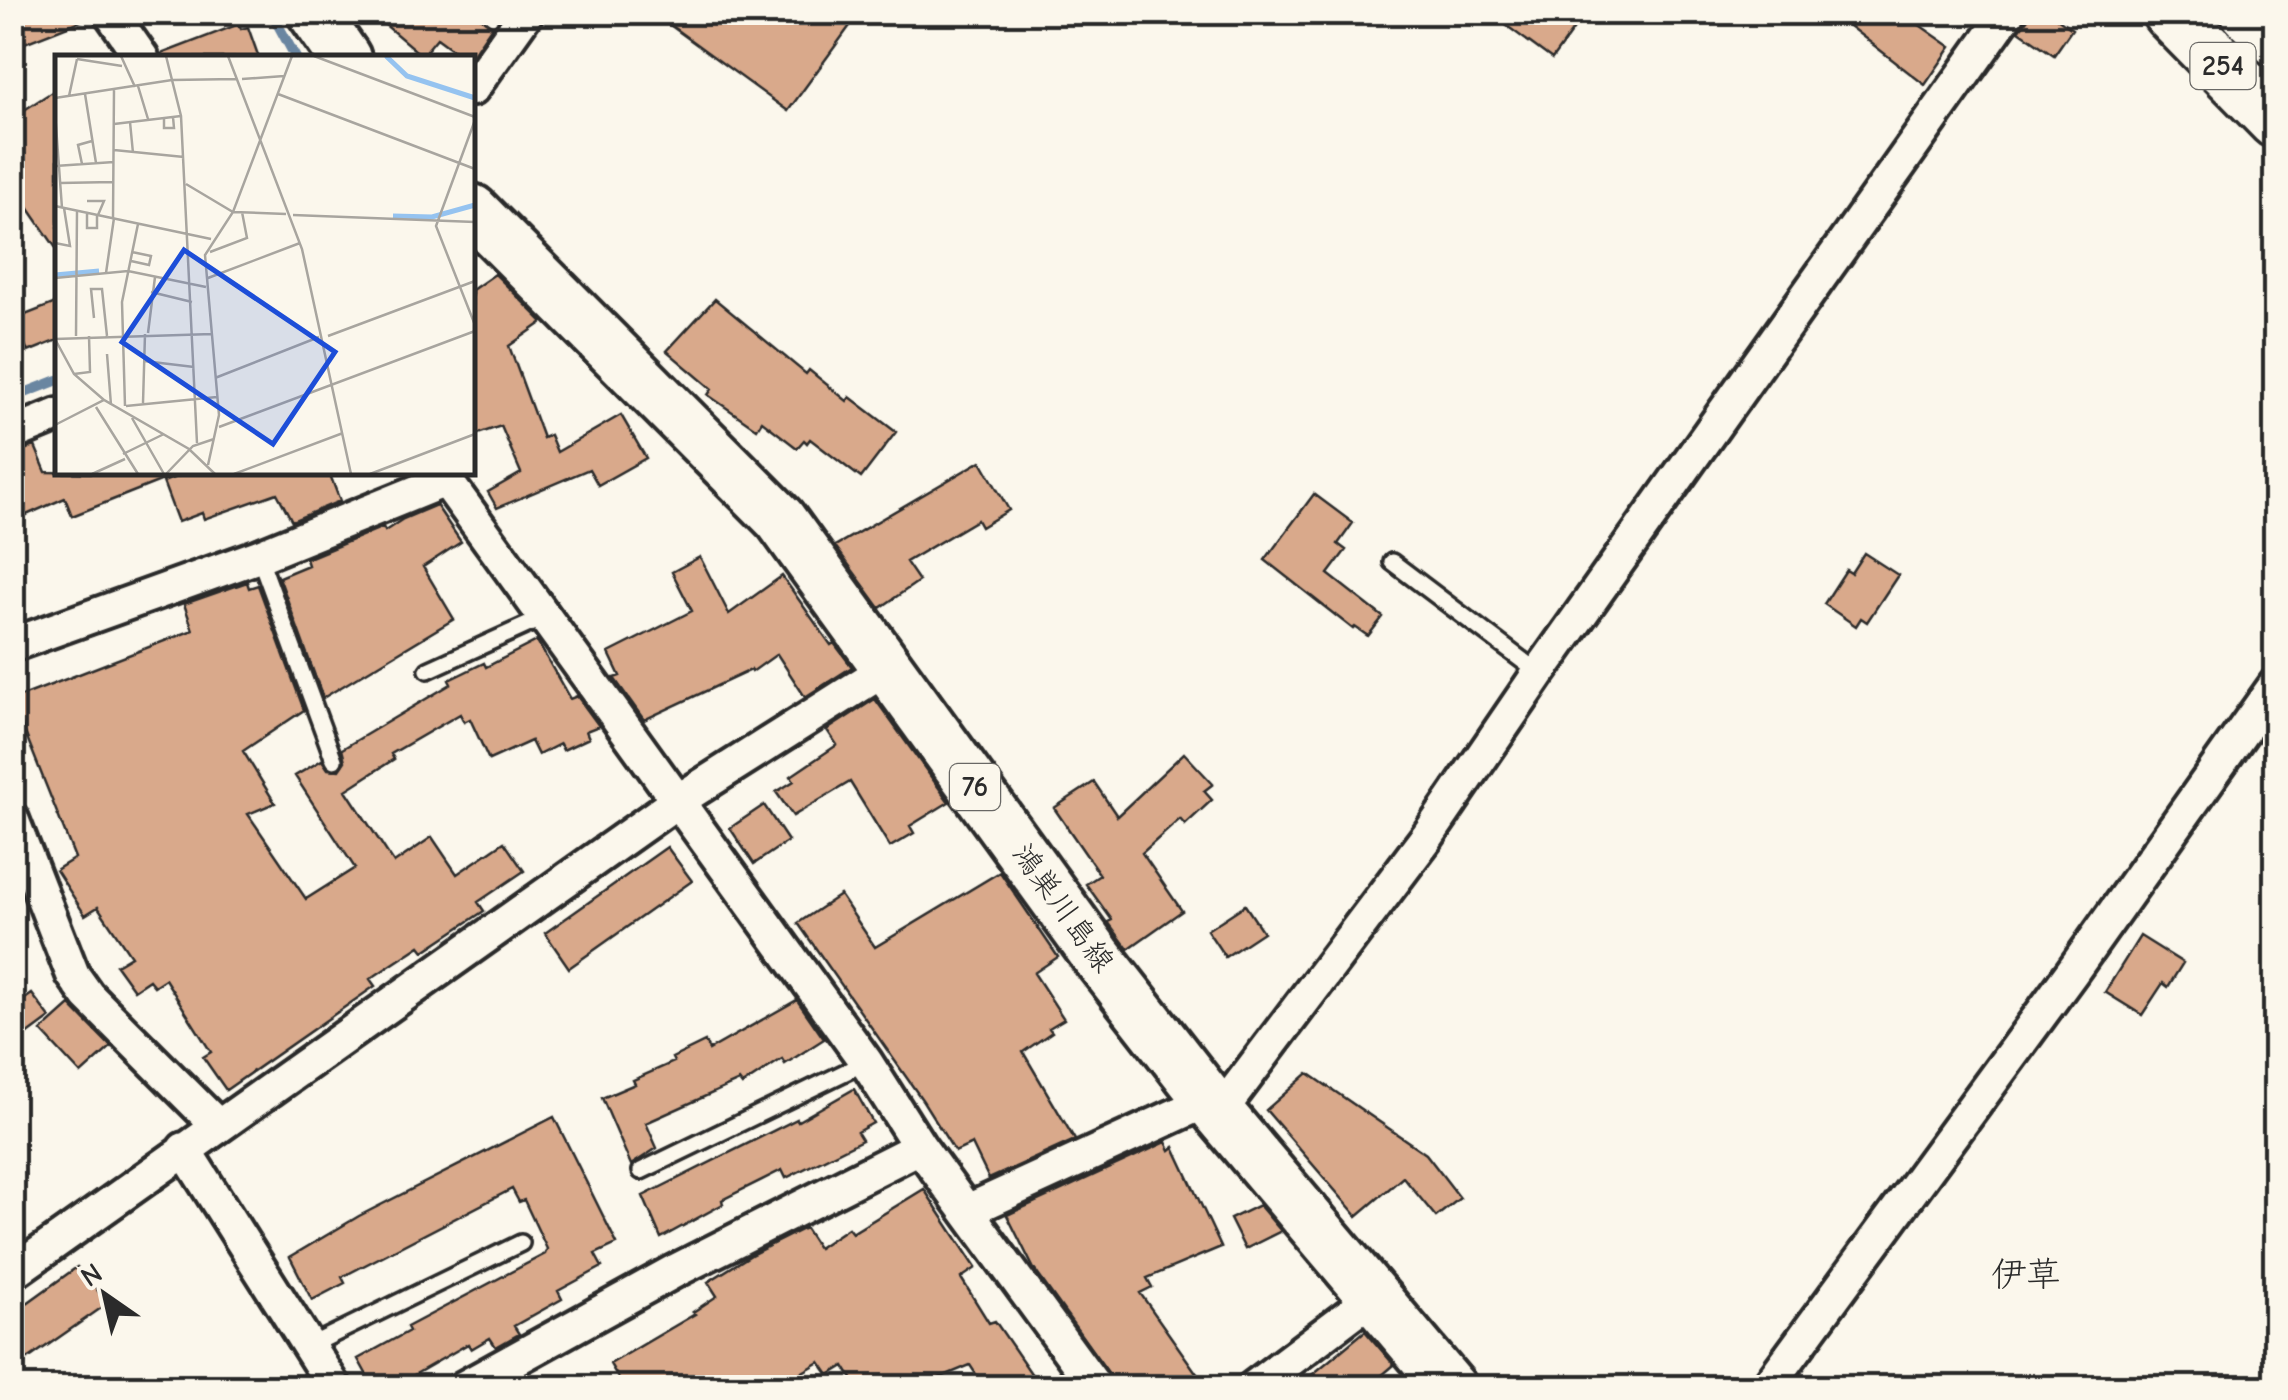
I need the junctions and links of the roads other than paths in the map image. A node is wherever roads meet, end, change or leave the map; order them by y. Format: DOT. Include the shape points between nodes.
graph roads {
  1 [pos="110,12"];
  2 [pos="313,12"];
  3 [pos="526,12"];
  4 [pos="2008,12"];
  5 [pos="2170,12"];
  6 [pos="2249,12"];
  7 [pos="2276,38"];
  8 [pos="140,55"];
  9 [pos="344,55"];
  10 [pos="475,85"];
  11 [pos="2276,120"];
  12 [pos="478,226"];
  13 [pos="55,416"];
  14 [pos="12,434"];
  15 [pos="443,476"];
  16 [pos="258,556"];
  17 [pos="1392,562"];
  18 [pos="545,617"];
  19 [pos="12,645"];
  20 [pos="889,667"];
  21 [pos="428,670"];
  22 [pos="1540,673"];
  23 [pos="2276,684"];
  24 [pos="334,760"];
  25 [pos="676,802"];
  26 [pos="12,819"];
  27 [pos="24,883"];
  28 [pos="866,1062"];
  29 [pos="1214,1107"];
  30 [pos="218,1126"];
  31 [pos="920,1147"];
  32 [pos="184,1150"];
  33 [pos="642,1171"];
  34 [pos="967,1211"];
  35 [pos="521,1243"];
  36 [pos="12,1273"];
  37 [pos="1373,1297"];
  38 [pos="310,1346"];
  39 [pos="335,1388"];
  40 [pos="463,1388"];
  41 [pos="1096,1388"];
  42 [pos="1253,1388"];
  43 [pos="1451,1388"];
  44 [pos="1768,1388"];
  1 -- 8 [label="street"];
  2 -- 9 [label="main road"];
  3 -- 10 [label="street"];
  4 -- 22 [label="street"];
  5 -- 11 [label="highway, 254"];
  6 -- 7 [label="highway, 254"];
  12 -- 20 [label="main road, 鴻巣川島線 / 76" via="780,519"];
  13 -- 14 [label="street"];
  15 -- 16 [label="street"];
  15 -- 18 [label="street"];
  16 -- 19 [label="street"];
  16 -- 24 [label="lane"];
  17 -- 22 [label="lane"];
  18 -- 21 [label="lane"];
  18 -- 25 [label="street"];
  20 -- 25 [label="street"];
  20 -- 29 [label="main road, 鴻巣川島線 / 76"];
  22 -- 29 [label="street" via="1428,837"];
  23 -- 44 [label="street"];
  25 -- 28 [label="street"];
  25 -- 30 [label="street"];
  26 -- 27 [label="street"];
  27 -- 30 [label="street" via="81,986"];
  28 -- 31 [label="street"];
  28 -- 33 [label="lane"];
  29 -- 34 [label="street"];
  29 -- 37 [label="main road, 鴻巣川島線 / 76"];
  30 -- 32 [label="street"];
  31 -- 34 [label="street"];
  31 -- 40 [label="street"];
  32 -- 36 [label="street"];
  32 -- 38 [label="street"];
  34 -- 41 [label="street"];
  35 -- 38 [label="lane"];
  37 -- 42 [label="street"];
  37 -- 43 [label="main road, 鴻巣川島線 / 76"];
  38 -- 39 [label="street"];
}
